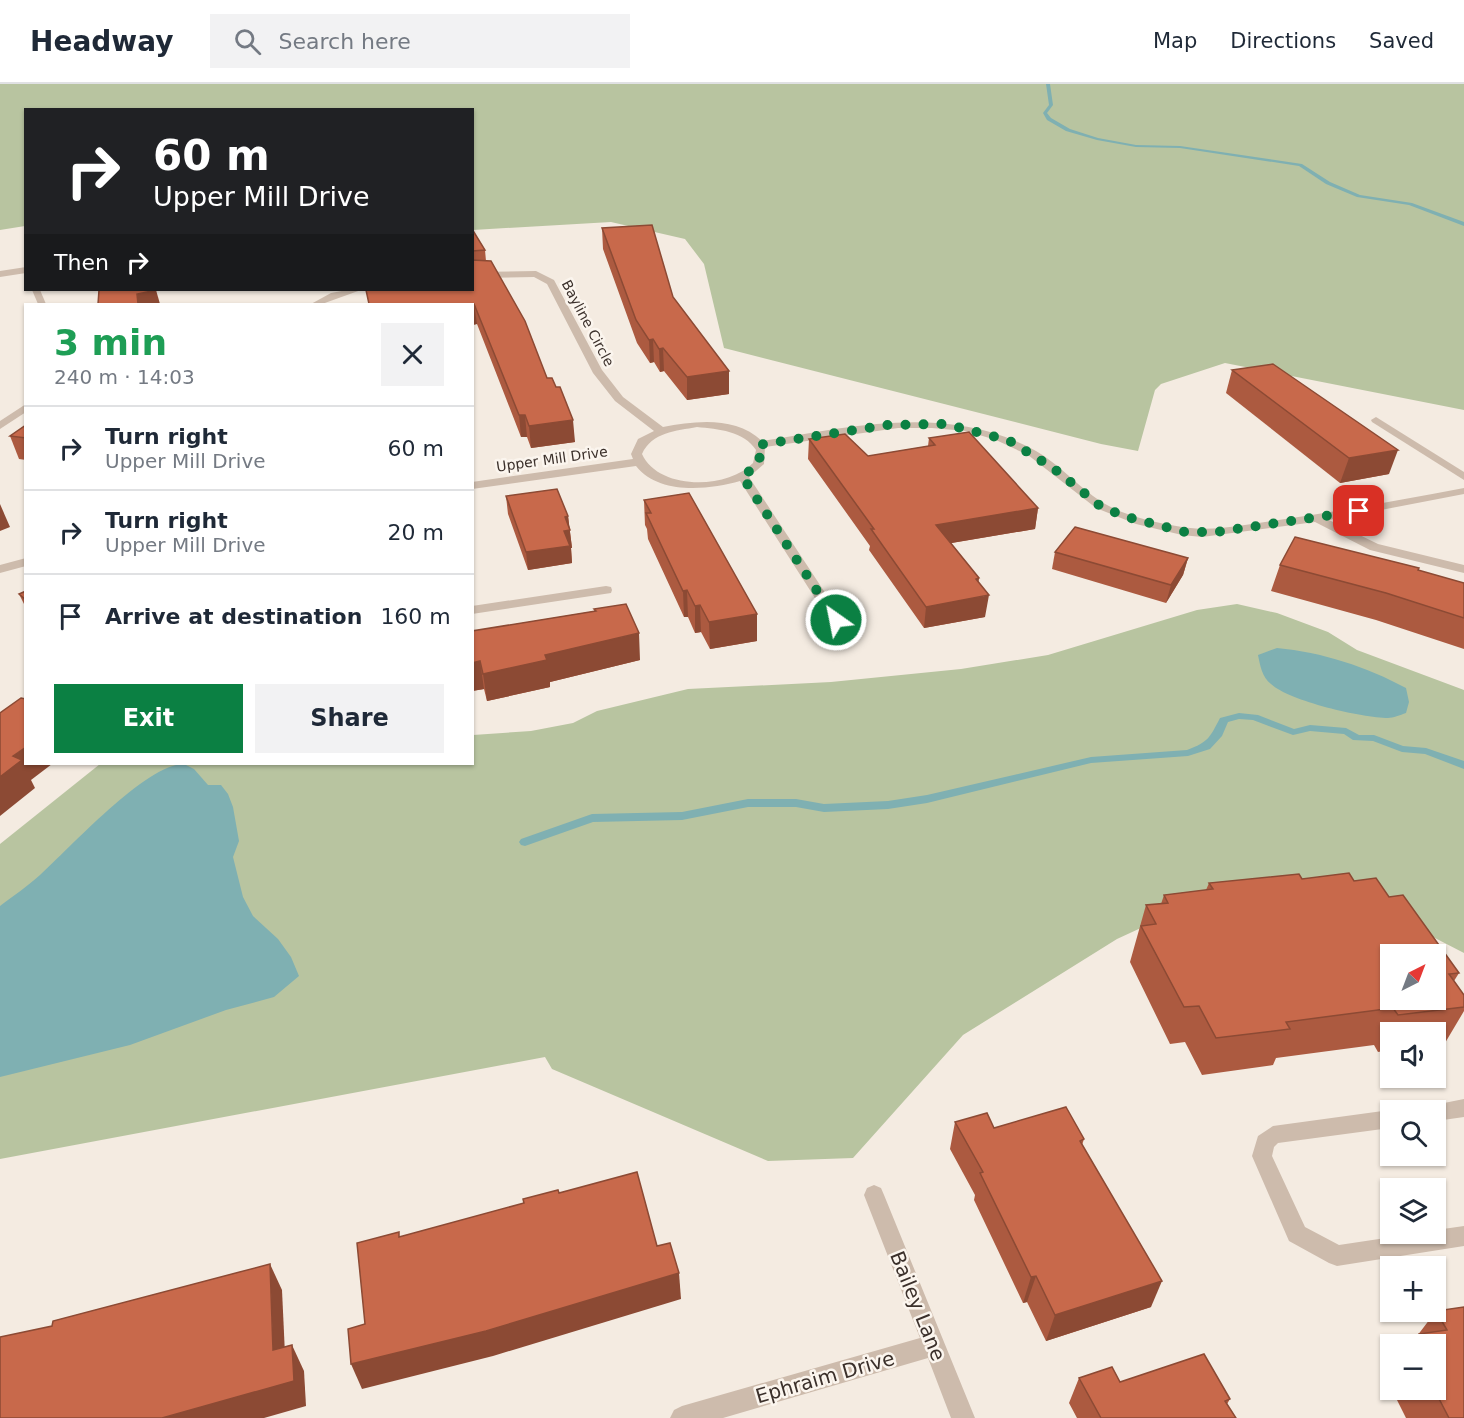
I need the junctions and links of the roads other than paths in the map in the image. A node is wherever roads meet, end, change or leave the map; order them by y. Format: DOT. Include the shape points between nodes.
graph roads {
  1 [pos="24,270"];
  2 [pos="0,274"];
  3 [pos="474,275"];
  4 [pos="352,291"];
  5 [pos="318,303"];
  6 [pos="24,408"];
  7 [pos="1376,420"];
  8 [pos="0,426"];
  9 [pos="660,430"];
  10 [pos="758,445"];
  11 [pos="637,462"];
  12 [pos="742,476"];
  13 [pos="1464,477"];
  14 [pos="474,486"];
  15 [pos="1464,491"];
  16 [pos="1318,519"];
  17 [pos="24,563"];
  18 [pos="0,569"];
  19 [pos="1464,569"];
  20 [pos="606,590"];
  21 [pos="474,610"];
  22 [pos="836,620"];
  23 [pos="1464,1108"];
  24 [pos="1446,1111"];
  25 [pos="1380,1120"];
  26 [pos="874,1195"];
  27 [pos="1464,1236"];
  28 [pos="934,1345"];
  29 [pos="682,1418"];
  30 [pos="963,1418"];
  1 -- 2 [label="street"];
  3 -- 9 [label="street, Bayline Circle" via="536,274 551,282 597,371 619,399"];
  4 -- 5 [label="street"];
  6 -- 8 [label="street"];
  7 -- 13 [label="street"];
  9 -- 10 [label="street" via="717,425 742,433"];
  9 -- 11 [label="street" via="639,444"];
  10 -- 12 [label="street" via="760,461"];
  10 -- 16 [label="street" via="887,425 945,424 1008,440 1053,468 1099,505 1153,525 1185,532 1216,532"];
  11 -- 12 [label="street" via="660,479 680,484 724,482"];
  11 -- 14 [label="street, Upper Mill Drive"];
  12 -- 22 [label="street"];
  15 -- 16 [label="street"];
  16 -- 19 [label="street" via="1374,547"];
  17 -- 18 [label="street"];
  20 -- 21 [label="street"];
  23 -- 24 [label="street"];
  25 -- 27 [label="street" via="1272,1135 1265,1142 1262,1156 1297,1234 1337,1256"];
  26 -- 28 [label="street, Bailey Lane"];
  28 -- 29 [label="street, Ephraim Drive"];
  28 -- 30 [label="street, Bailey Lane"];
}
